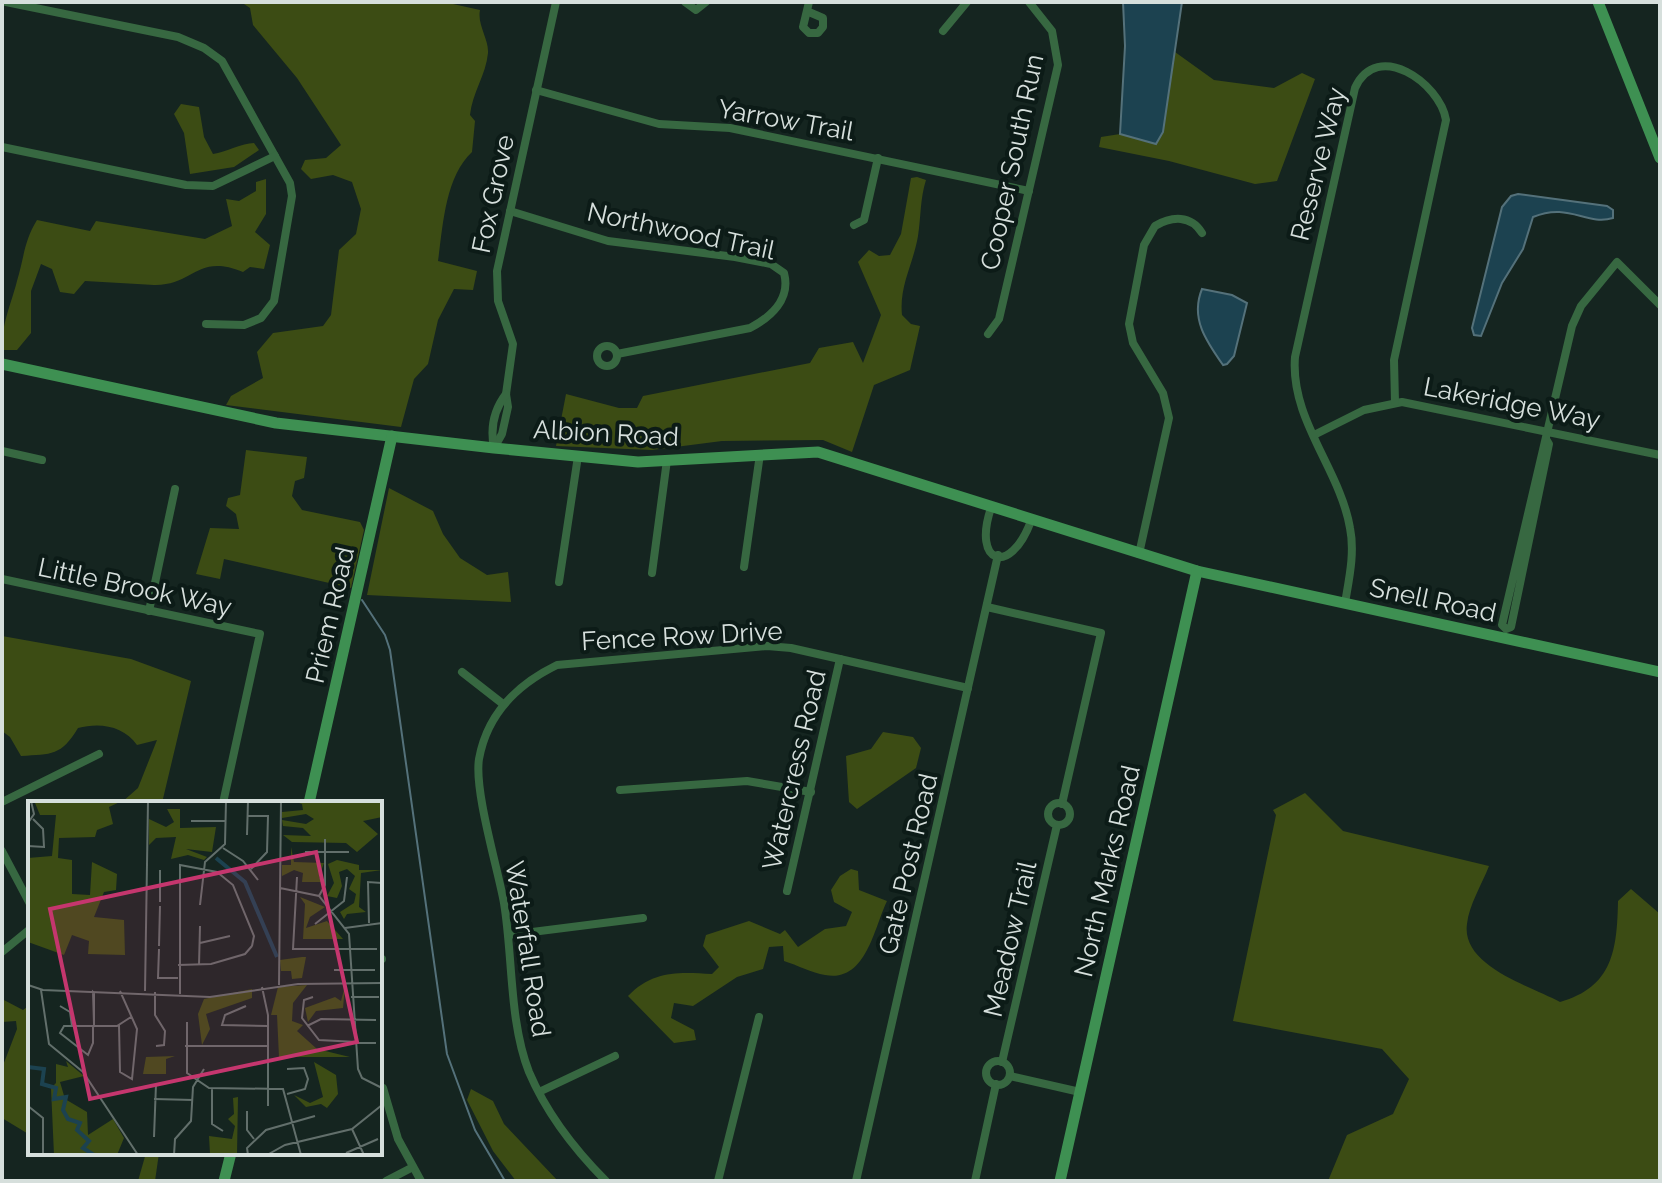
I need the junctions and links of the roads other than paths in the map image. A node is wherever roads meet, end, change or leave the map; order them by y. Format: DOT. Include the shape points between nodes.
graph roads {
  1 [pos="6,2"];
  2 [pos="556,2"];
  3 [pos="685,2"];
  4 [pos="706,2"];
  5 [pos="809,2"];
  6 [pos="967,2"];
  7 [pos="1029,2"];
  8 [pos="1598,2"];
  9 [pos="809,12"];
  10 [pos="943,31"];
  11 [pos="536,90"];
  12 [pos="2,147"];
  13 [pos="275,156"];
  14 [pos="878,158"];
  15 [pos="1660,158"];
  16 [pos="1029,191"];
  17 [pos="510,211"];
  18 [pos="854,225"];
  19 [pos="1202,233"];
  20 [pos="1660,305"];
  21 [pos="206,324"];
  22 [pos="988,334"];
  23 [pos="617,354"];
  24 [pos="2,364"];
  25 [pos="1395,402"];
  26 [pos="1547,434"];
  27 [pos="1314,435"];
  28 [pos="392,436"];
  29 [pos="494,448"];
  30 [pos="2,451"];
  31 [pos="760,454"];
  32 [pos="1660,455"];
  33 [pos="578,456"];
  34 [pos="42,460"];
  35 [pos="667,460"];
  36 [pos="175,489"];
  37 [pos="991,508"];
  38 [pos="1031,521"];
  39 [pos="1139,554"];
  40 [pos="998,555"];
  41 [pos="744,567"];
  42 [pos="1197,571"];
  43 [pos="652,573"];
  44 [pos="2,579"];
  45 [pos="559,582"];
  46 [pos="1345,603"];
  47 [pos="987,607"];
  48 [pos="149,611"];
  49 [pos="1505,634"];
  50 [pos="840,659"];
  51 [pos="462,672"];
  52 [pos="1660,672"];
  53 [pos="968,688"];
  54 [pos="503,704"];
  55 [pos="99,754"];
  56 [pos="620,790"];
  57 [pos="811,792"];
  58 [pos="223,801"];
  59 [pos="309,801"];
  60 [pos="2,802"];
  61 [pos="1062,804"];
  62 [pos="1057,825"];
  63 [pos="2,851"];
  64 [pos="787,891"];
  65 [pos="28,900"];
  66 [pos="643,918"];
  67 [pos="28,931"];
  68 [pos="508,935"];
  69 [pos="2,952"];
  70 [pos="759,1017"];
  71 [pos="615,1056"];
  72 [pos="1002,1062"];
  73 [pos="1010,1076"];
  74 [pos="996,1084"];
  75 [pos="383,1088"];
  76 [pos="539,1092"];
  77 [pos="1080,1092"];
  78 [pos="230,1155"];
  79 [pos="413,1167"];
  80 [pos="224,1181"];
  81 [pos="386,1181"];
  82 [pos="421,1181"];
  83 [pos="606,1181"];
  84 [pos="718,1181"];
  85 [pos="856,1181"];
  86 [pos="975,1181"];
  87 [pos="1060,1181"];
  1 -- 13 [label="street" via="178,37 204,48 234,78"];
  2 -- 11 [label="street, Fox Grove"];
  3 -- 4 [label="street" via="696,10"];
  5 -- 9 [label="street"];
  6 -- 10 [label="street"];
  7 -- 16 [label="street, Cooper South Run" via="1052,31 1058,55"];
  8 -- 15 [label="street"];
  11 -- 14 [label="street, Yarrow Trail" via="659,124 730,128"];
  11 -- 17 [label="street, Fox Grove"];
  12 -- 13 [label="street" via="213,186"];
  13 -- 21 [label="street" via="290,183 293,212 274,301 261,318 244,325"];
  14 -- 16 [label="street, Yarrow Trail"];
  14 -- 18 [label="street" via="864,220"];
  16 -- 22 [label="street, Cooper South Run" via="999,319"];
  17 -- 23 [label="street, Northwood Trail" via="608,241 747,259 784,273 780,303 750,328"];
  17 -- 29 [label="street, Fox Grove" via="497,271 498,301 513,344 506,394 497,406 491,433"];
  19 -- 39 [label="street" via="1194,223 1180,219 1155,226 1144,245 1130,307 1131,338 1163,393 1169,418"];
  20 -- 26 [label="street" via="1617,262 1574,320"];
  24 -- 28 [label="street, Albion Road" via="276,423"];
  25 -- 26 [label="street, Lakeridge Way"];
  25 -- 27 [label="street, Lakeridge Way" via="1364,410"];
  25 -- 27 [label="street, Reserve Way" via="1395,354 1446,120 1428,86 1385,65 1366,73 1355,88 1296,347 1295,383"];
  26 -- 32 [label="street, Lakeridge Way"];
  26 -- 49 [label="street" via="1502,625"];
  27 -- 46 [label="street, Reserve Way" via="1350,526"];
  28 -- 29 [label="street, Albion Road"];
  28 -- 59 [label="street, Priem Road"];
  29 -- 33 [label="street, Albion Road"];
  30 -- 34 [label="street"];
  31 -- 35 [label="street, Albion Road"];
  31 -- 37 [label="street, Albion Road" via="824,454"];
  31 -- 41 [label="street"];
  33 -- 35 [label="street, Albion Road"];
  33 -- 45 [label="street"];
  35 -- 43 [label="street"];
  36 -- 48 [label="street"];
  37 -- 38 [label="street, Albion Road"];
  37 -- 40 [label="street" via="983,535 987,548"];
  38 -- 39 [label="street, Albion Road"];
  38 -- 40 [label="street" via="1018,549"];
  39 -- 42 [label="street, Albion Road"];
  40 -- 47 [label="street, Gate Post Road"];
  42 -- 46 [label="street, Snell Road"];
  42 -- 77 [label="street, North Marks Road"];
  44 -- 48 [label="street, Little Brook Way"];
  46 -- 49 [label="street, Snell Road"];
  47 -- 53 [label="street, Gate Post Road"];
  47 -- 61 [label="street, Meadow Trail" via="1101,633"];
  48 -- 58 [label="street, Little Brook Way" via="260,634"];
  49 -- 52 [label="street, Snell Road"];
  50 -- 53 [label="street, Fence Row Drive"];
  50 -- 54 [label="street, Fence Row Drive" via="767,646 569,663 526,680"];
  50 -- 57 [label="street, Watercress Road"];
  51 -- 54 [label="street"];
  53 -- 85 [label="street, Gate Post Road"];
  54 -- 68 [label="street, Waterfall Road" via="479,761"];
  55 -- 60 [label="street"];
  56 -- 57 [label="street" via="747,781"];
  57 -- 64 [label="street, Watercress Road"];
  61 -- 62 [label="street, Meadow Trail" via="1070,815 1065,824"];
  61 -- 62 [label="street, Meadow Trail" via="1048,813"];
  62 -- 72 [label="street, Meadow Trail"];
  63 -- 65 [label="street"];
  66 -- 68 [label="street"];
  67 -- 69 [label="street"];
  68 -- 76 [label="street, Waterfall Road" via="520,1034"];
  70 -- 84 [label="street"];
  71 -- 76 [label="street"];
  72 -- 73 [label="street"];
  72 -- 74 [label="street, Meadow Trail" via="987,1071"];
  73 -- 74 [label="street"];
  73 -- 77 [label="street"];
  74 -- 86 [label="street, Meadow Trail"];
  75 -- 79 [label="street" via="398,1139"];
  76 -- 83 [label="street, Waterfall Road" via="564,1132"];
  77 -- 87 [label="street, North Marks Road"];
  78 -- 80 [label="street"];
  79 -- 81 [label="street"];
  79 -- 82 [label="street"];
}
